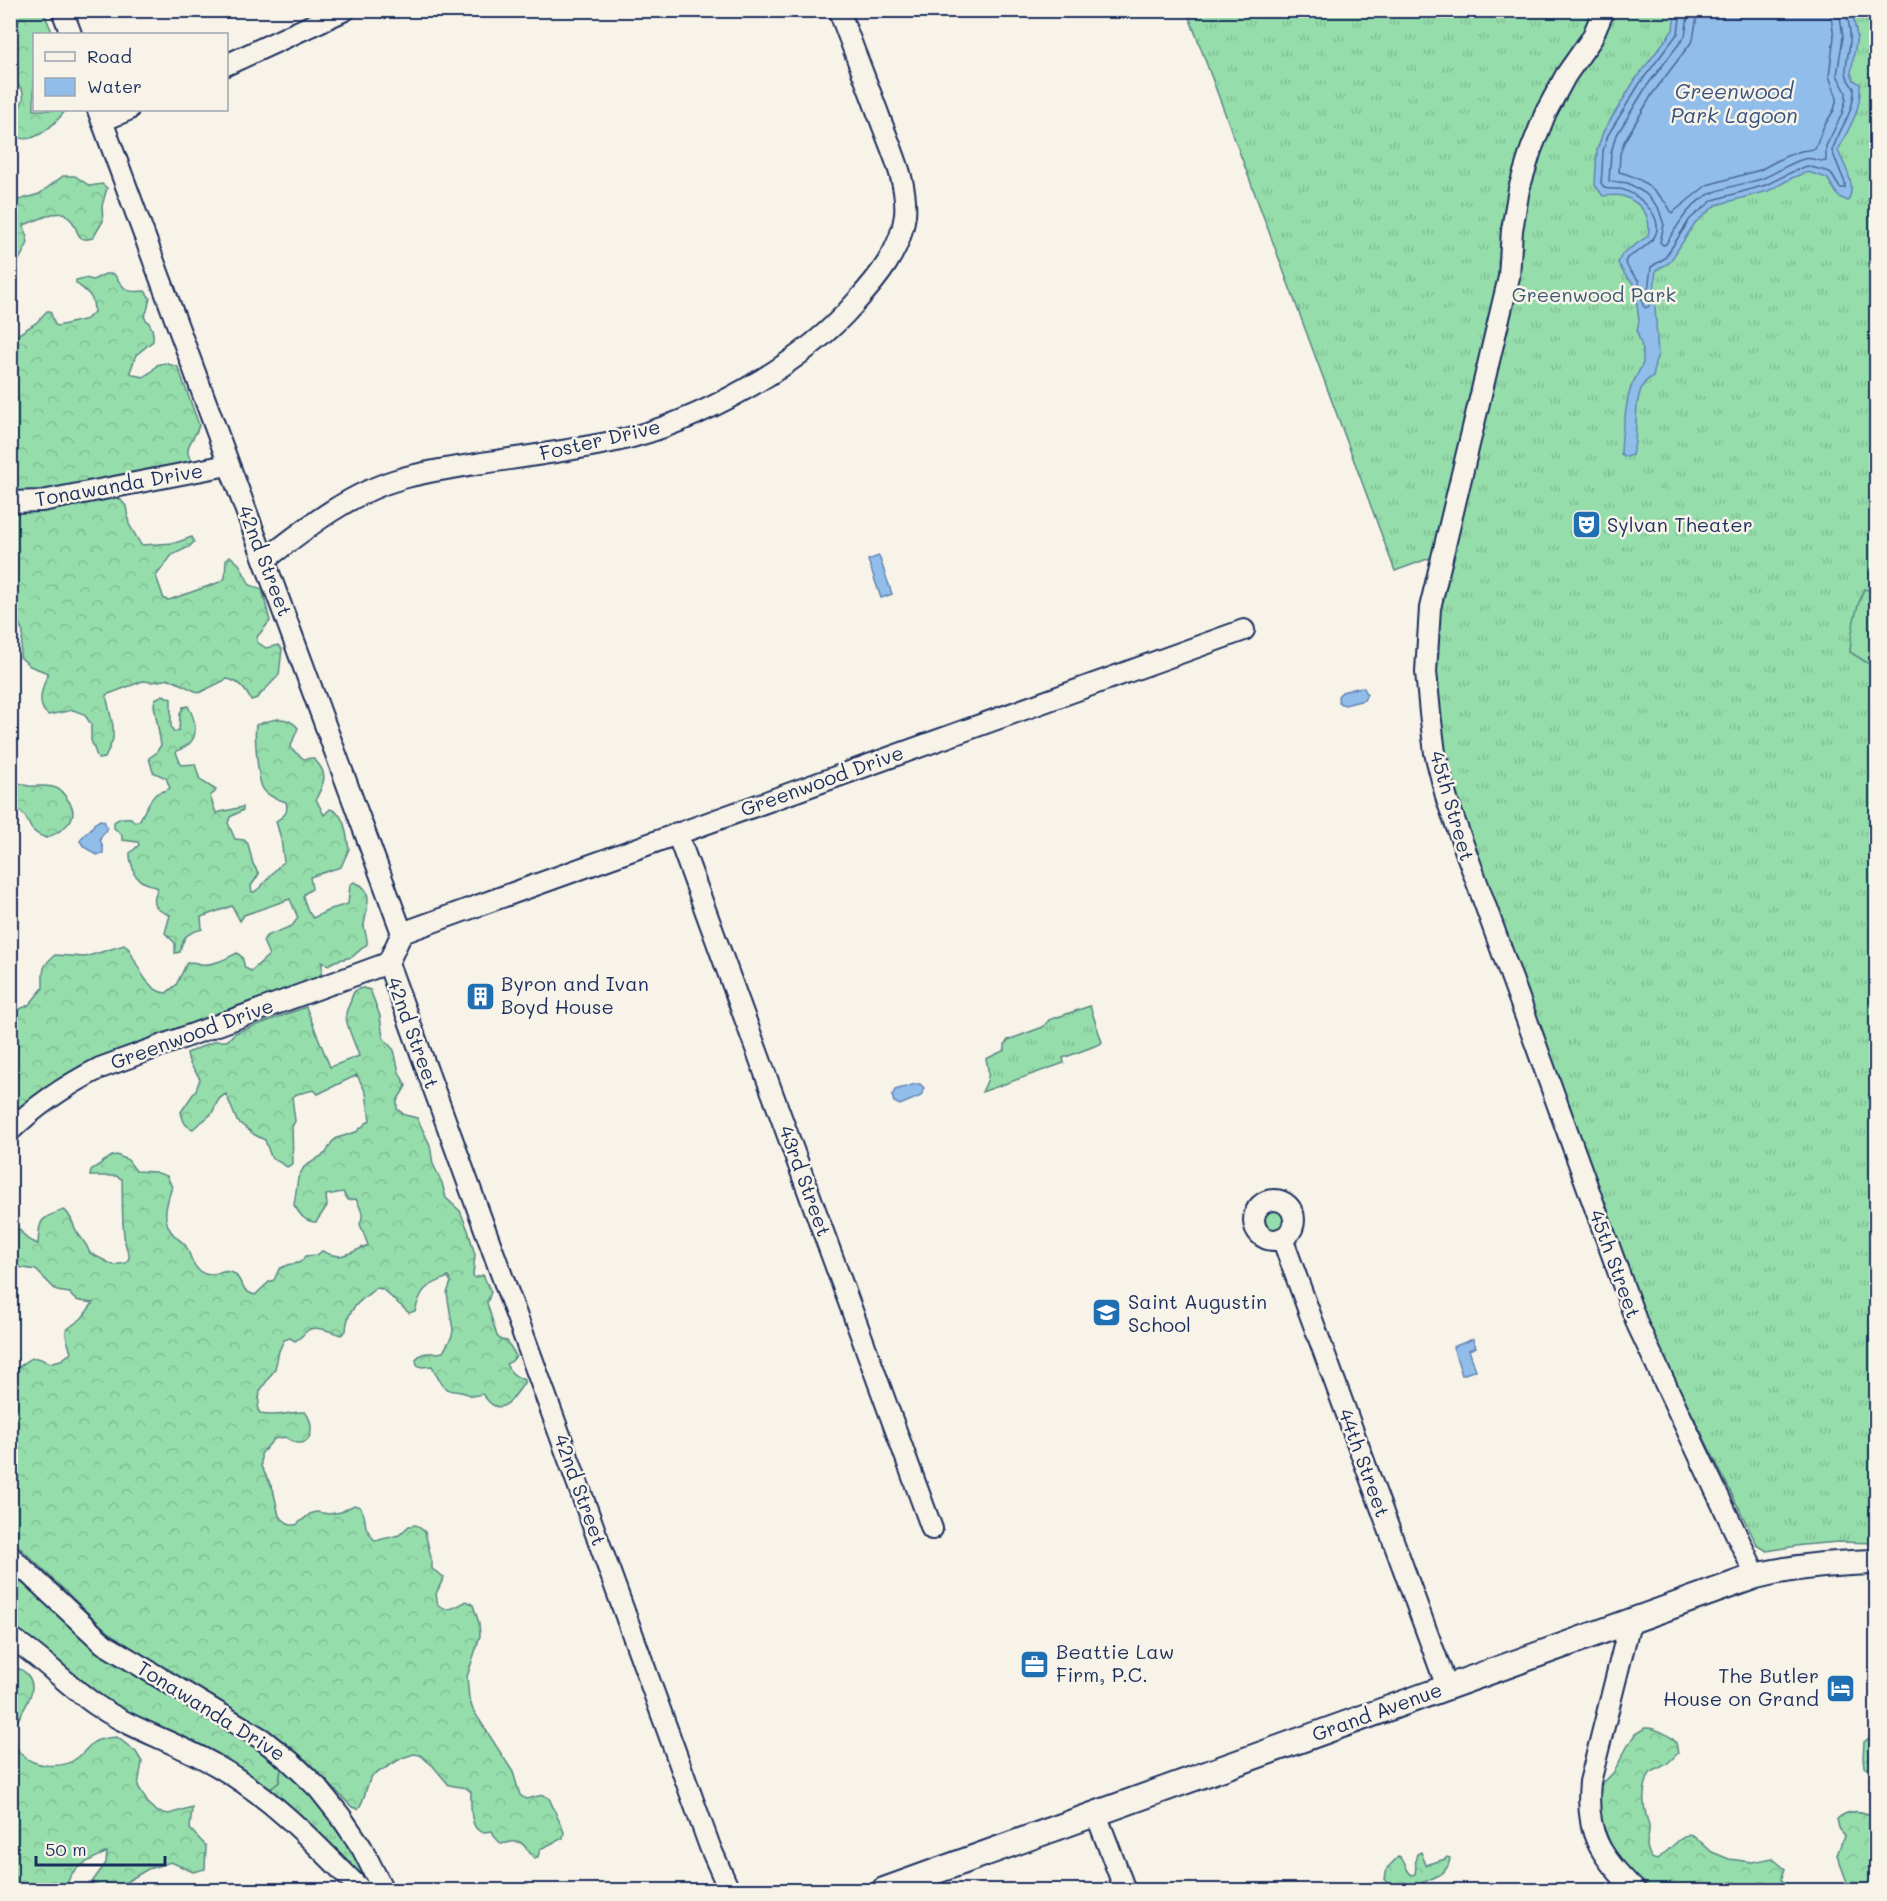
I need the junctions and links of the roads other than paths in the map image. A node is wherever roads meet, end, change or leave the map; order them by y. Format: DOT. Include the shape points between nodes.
graph roads {
  1 [pos="62,10"];
  2 [pos="345,10"];
  3 [pos="839,10"];
  4 [pos="1604,10"];
  5 [pos="70,33"];
  6 [pos="228,63"];
  7 [pos="122,111"];
  8 [pos="100,115"];
  9 [pos="228,465"];
  10 [pos="10,502"];
  11 [pos="265,560"];
  12 [pos="1244,630"];
  13 [pos="677,833"];
  14 [pos="402,933"];
  15 [pos="388,963"];
  16 [pos="10,1131"];
  17 [pos="1282,1238"];
  18 [pos="933,1529"];
  19 [pos="10,1556"];
  20 [pos="1876,1563"];
  21 [pos="1756,1576"];
  22 [pos="1630,1622"];
  23 [pos="10,1636"];
  24 [pos="1447,1687"];
  25 [pos="1096,1814"];
  26 [pos="361,1890"];
  27 [pos="383,1890"];
  28 [pos="729,1890"];
  29 [pos="884,1890"];
  30 [pos="1125,1890"];
  31 [pos="1635,1890"];
  1 -- 5 [label="street"];
  2 -- 6 [label="street"];
  3 -- 11 [label="street, Foster Drive" via="897,163 905,215 891,257 848,312 792,359 716,405 619,440 403,477 349,499"];
  4 -- 21 [label="street, 45th Street" via="1592,38 1546,112 1519,189 1509,277 1430,608 1426,672 1435,753 1447,800 1638,1326"];
  7 -- 8 [label="street"];
  8 -- 9 [label="street, 42nd Street"];
  9 -- 10 [label="street, Tonawanda Drive" via="42,501"];
  9 -- 11 [label="street, 42nd Street"];
  11 -- 14 [label="street, 42nd Street"];
  12 -- 13 [label="street, Greenwood Drive"];
  13 -- 14 [label="street, Greenwood Drive"];
  13 -- 18 [label="street, 43rd Street"];
  14 -- 15 [label="street, 42nd Street"];
  15 -- 16 [label="street, Greenwood Drive" via="100,1068 28,1112"];
  15 -- 28 [label="street, 42nd Street"];
  17 -- 24 [label="street, 44th Street"];
  19 -- 27 [label="street, Tonawanda Drive" via="104,1644 262,1739 291,1762 341,1817"];
  20 -- 21 [label="main road, Grand Avenue" via="1816,1565"];
  21 -- 22 [label="main road, Grand Avenue"];
  22 -- 24 [label="main road, Grand Avenue"];
  22 -- 31 [label="street" via="1588,1804 1599,1846 1616,1872"];
  23 -- 26 [label="street" via="96,1705 251,1786"];
  24 -- 25 [label="main road, Grand Avenue"];
  25 -- 29 [label="main road, Grand Avenue"];
  25 -- 30 [label="street"];
}
